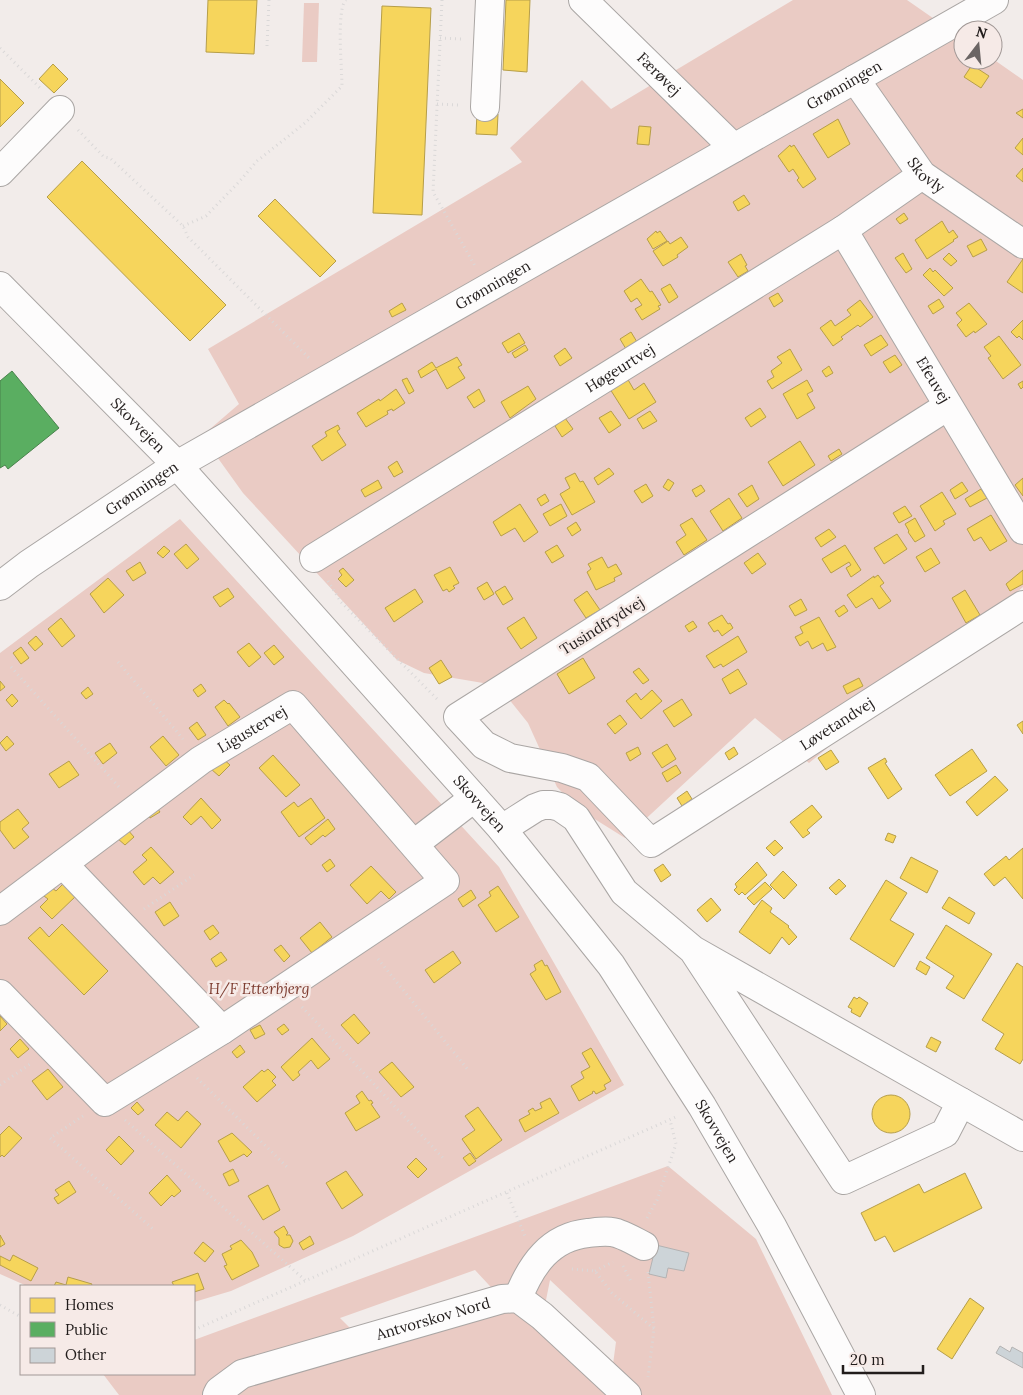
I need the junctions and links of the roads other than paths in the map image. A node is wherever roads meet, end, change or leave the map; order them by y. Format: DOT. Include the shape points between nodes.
graph roads {
  1 [pos="490,0"];
  2 [pos="583,0"];
  3 [pos="994,0"];
  4 [pos="855,79"];
  5 [pos="485,107"];
  6 [pos="60,110"];
  7 [pos="734,148"];
  8 [pos="0,172"];
  9 [pos="922,175"];
  10 [pos="843,230"];
  11 [pos="1023,244"];
  12 [pos="3,295"];
  13 [pos="948,406"];
  14 [pos="177,465"];
  15 [pos="1023,530"];
  16 [pos="314,558"];
  17 [pos="0,586"];
  18 [pos="1023,605"];
  19 [pos="474,798"];
  20 [pos="502,829"];
  21 [pos="651,843"];
  22 [pos="414,844"];
  23 [pos="63,864"];
  24 [pos="0,911"];
  25 [pos="693,950"];
  26 [pos="0,994"];
  27 [pos="222,1030"];
  28 [pos="961,1102"];
  29 [pos="1023,1137"];
  30 [pos="639,1244"];
  31 [pos="518,1298"];
  32 [pos="637,1387"];
  33 [pos="217,1395"];
  34 [pos="860,1395"];
  1 -- 5 [label="street"];
  2 -- 7 [label="street, Færøvej"];
  3 -- 4 [label="street, Grønningen"];
  4 -- 7 [label="street, Grønningen"];
  4 -- 9 [label="street, Skovly"];
  6 -- 8 [label="street"];
  7 -- 14 [label="street, Grønningen"];
  9 -- 10 [label="street, Høgeurtvej"];
  9 -- 11 [label="street, Skovly"];
  10 -- 13 [label="street, Efeuvej"];
  10 -- 16 [label="street, Høgeurtvej"];
  12 -- 14 [label="street, Skovvejen"];
  13 -- 15 [label="street, Efeuvej"];
  13 -- 21 [label="street, Tusindfrydvej" via="458,717 484,745 510,758 562,768 588,777"];
  14 -- 17 [label="street, Grønningen"];
  14 -- 19 [label="street, Skovvejen"];
  18 -- 21 [label="street, Løvetandvej"];
  19 -- 20 [label="street, Skovvejen"];
  19 -- 22 [label="street"];
  20 -- 25 [label="street" via="535,808 552,805 568,811 583,826 624,892"];
  20 -- 34 [label="street, Skovvejen" via="611,965 702,1106 772,1226"];
  22 -- 23 [label="street, Ligustervej" via="294,705 201,760"];
  22 -- 27 [label="street, Ligustervej" via="445,880"];
  23 -- 24 [label="street, Ligustervej"];
  23 -- 27 [label="street"];
  25 -- 28 [label="street"];
  25 -- 28 [label="street" via="844,1180 945,1133"];
  26 -- 27 [label="street, Ligustervej" via="105,1102"];
  28 -- 29 [label="street"];
  30 -- 31 [label="street" via="618,1233 575,1234 540,1258"];
  31 -- 32 [label="street"];
  31 -- 33 [label="street, Antvorskov Nord" via="502,1299 242,1374"];
}
